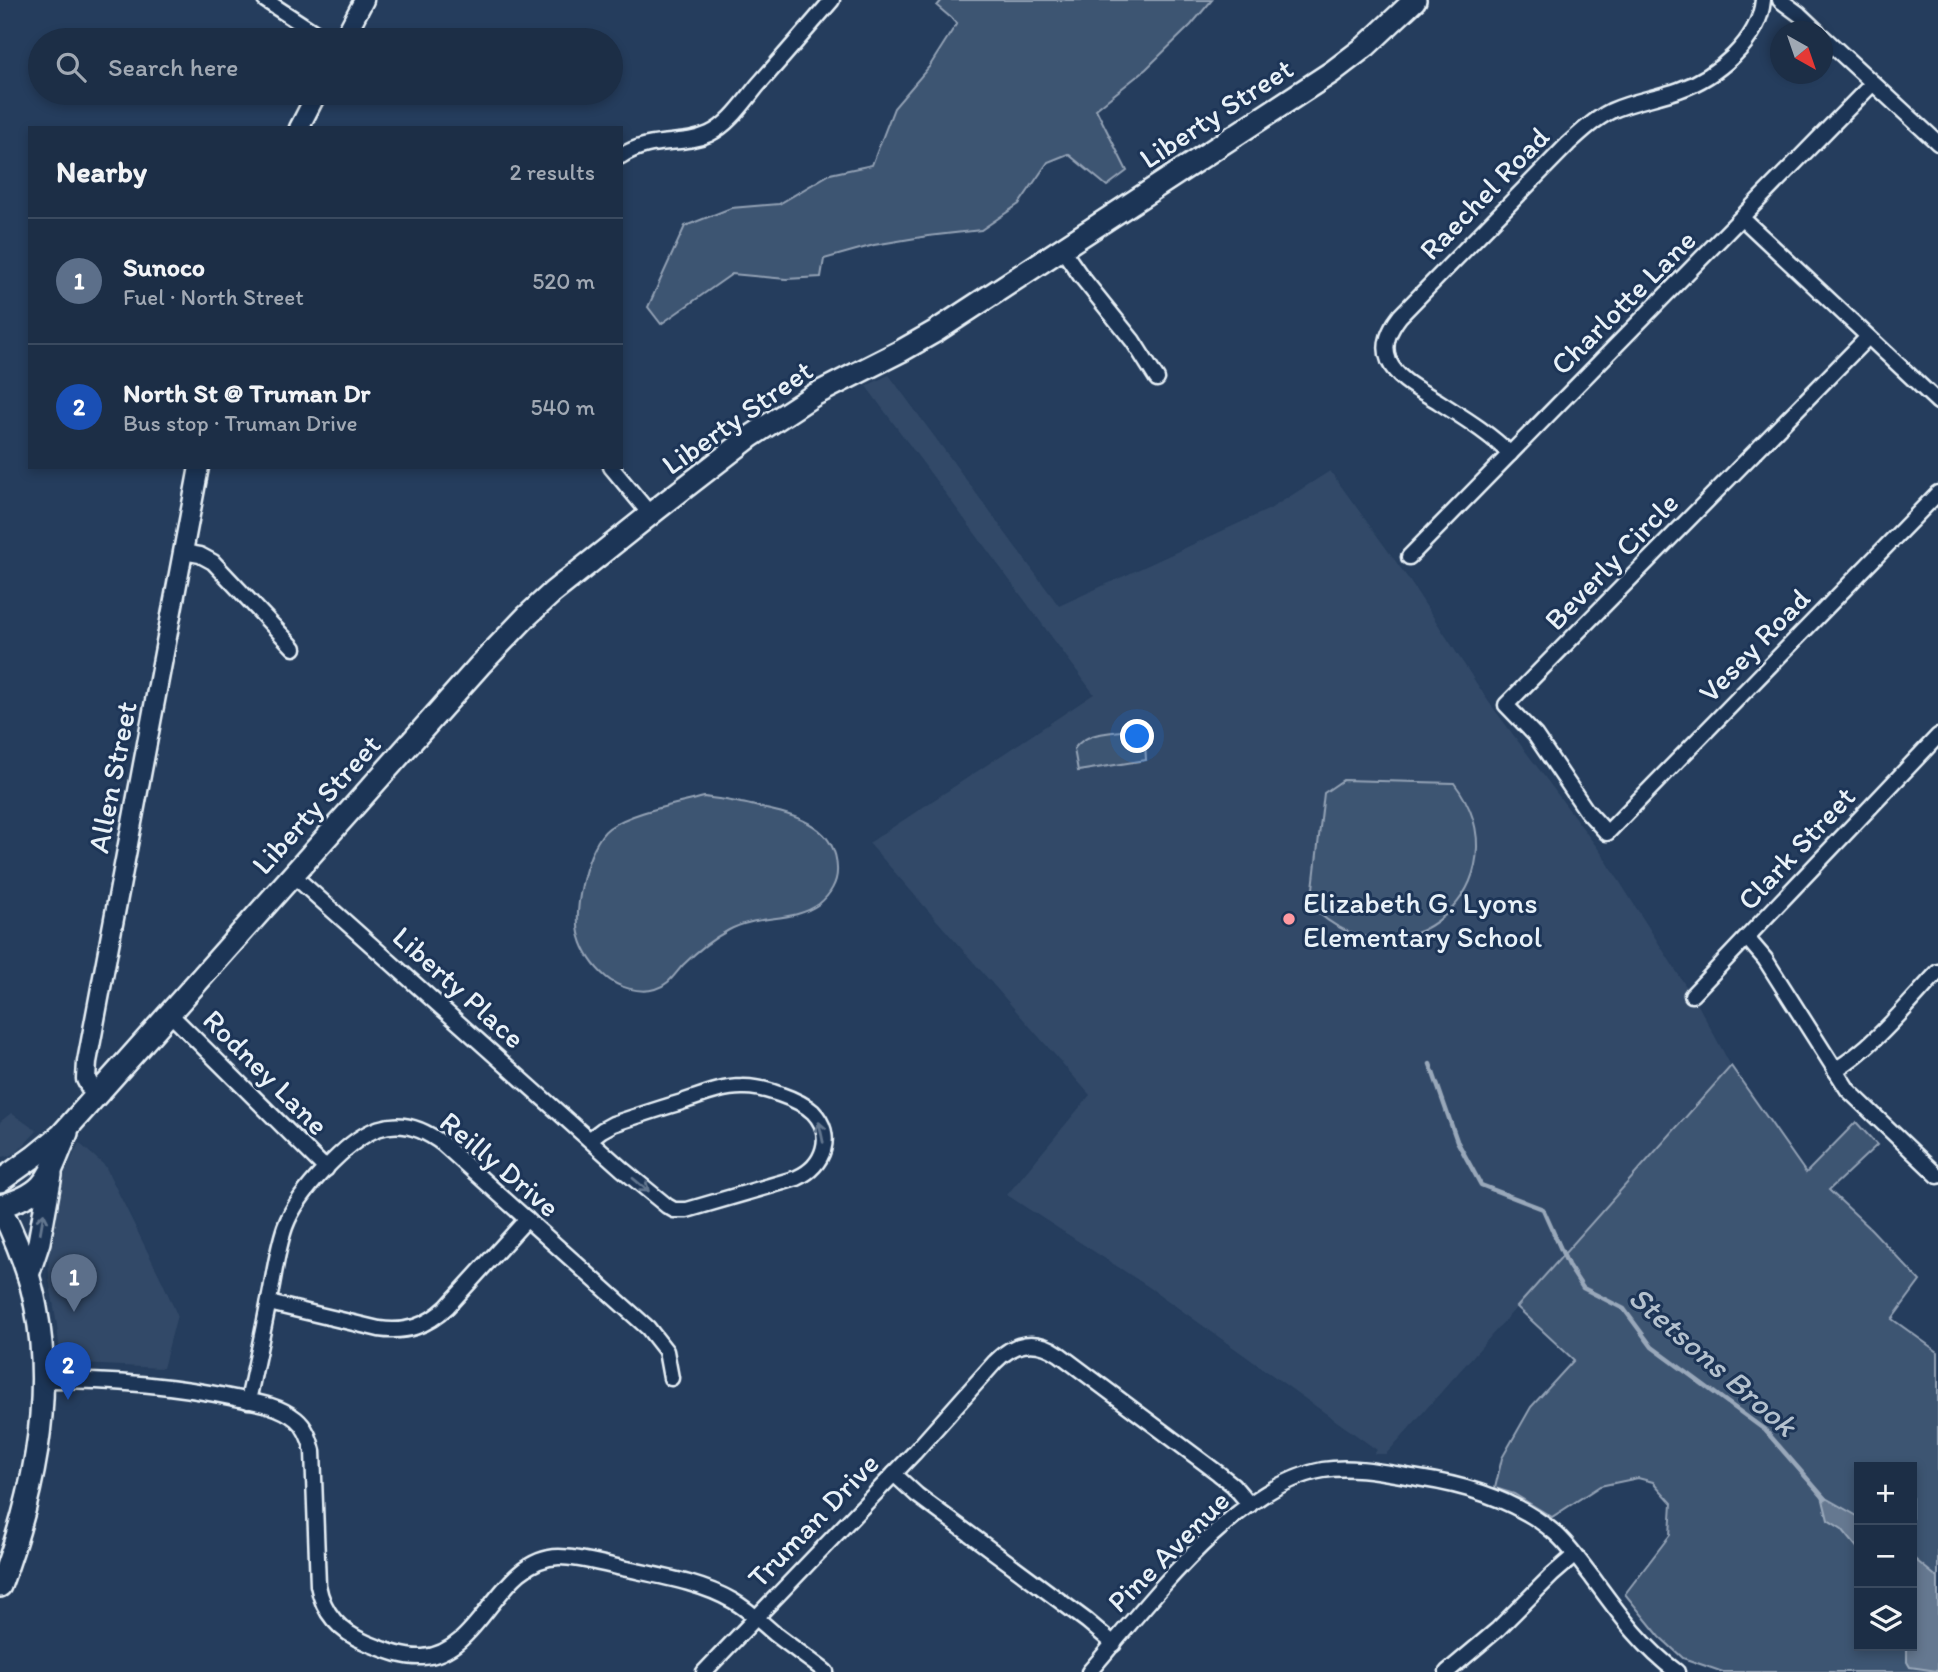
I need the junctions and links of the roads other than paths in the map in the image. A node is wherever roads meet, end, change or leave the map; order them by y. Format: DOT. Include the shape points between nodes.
graph roads {
  1 [pos="265,0"];
  2 [pos="364,0"];
  3 [pos="832,0"];
  4 [pos="1415,0"];
  5 [pos="1763,0"];
  6 [pos="1780,0"];
  7 [pos="1806,21"];
  8 [pos="308,28"];
  9 [pos="349,28"];
  10 [pos="1833,46"];
  11 [pos="1873,83"];
  12 [pos="311,105"];
  13 [pos="300,126"];
  14 [pos="1938,143"];
  15 [pos="623,155"];
  16 [pos="1742,218"];
  17 [pos="1062,249"];
  18 [pos="1868,337"];
  19 [pos="1157,379"];
  20 [pos="1938,402"];
  21 [pos="1510,454"];
  22 [pos="199,469"];
  23 [pos="613,469"];
  24 [pos="1938,493"];
  25 [pos="650,514"];
  26 [pos="183,552"];
  27 [pos="1409,557"];
  28 [pos="294,648"];
  29 [pos="1938,736"];
  30 [pos="1607,833"];
  31 [pos="293,875"];
  32 [pos="1746,938"];
  33 [pos="1938,972"];
  34 [pos="1692,995"];
  35 [pos="169,1013"];
  36 [pos="1835,1070"];
  37 [pos="95,1096"];
  38 [pos="74,1121"];
  39 [pos="590,1139"];
  40 [pos="326,1168"];
  41 [pos="52,1170"];
  42 [pos="1938,1176"];
  43 [pos="0,1181"];
  44 [pos="0,1207"];
  45 [pos="527,1219"];
  46 [pos="28,1275"];
  47 [pos="268,1303"];
  48 [pos="671,1378"];
  49 [pos="43,1380"];
  50 [pos="248,1401"];
  51 [pos="894,1474"];
  52 [pos="1250,1505"];
  53 [pos="1576,1555"];
  54 [pos="0,1586"];
  55 [pos="756,1618"];
  56 [pos="1114,1644"];
  57 [pos="704,1672"];
  58 [pos="826,1672"];
  59 [pos="1089,1672"];
  60 [pos="1447,1672"];
  61 [pos="1677,1672"];
  1 -- 8 [label="street"];
  2 -- 9 [label="street"];
  3 -- 15 [label="street" via="715,130"];
  4 -- 17 [label="main road, Liberty Street" via="1332,72"];
  5 -- 21 [label="street, Raechel Road" via="1757,27 1737,52 1691,85 1621,107 1590,125 1390,330 1387,354 1400,376"];
  6 -- 7 [label="street"];
  10 -- 11 [label="street"];
  11 -- 14 [label="street"];
  11 -- 16 [label="street, Charlotte Lane"];
  12 -- 13 [label="street"];
  16 -- 18 [label="street"];
  16 -- 21 [label="street, Charlotte Lane"];
  17 -- 19 [label="street"];
  17 -- 25 [label="main road, Liberty Street" via="936,331 781,416"];
  18 -- 20 [label="street"];
  18 -- 30 [label="street, Beverly Circle" via="1506,705 1535,735"];
  21 -- 27 [label="street, Charlotte Lane"];
  22 -- 26 [label="street, Allen Street"];
  23 -- 25 [label="street"];
  24 -- 30 [label="street, Vesey Road"];
  25 -- 31 [label="main road, Liberty Street" via="553,592 508,635"];
  26 -- 28 [label="street" via="213,562"];
  26 -- 37 [label="street, Allen Street" via="87,1062 86,1079"];
  29 -- 32 [label="street, Clark Street"];
  31 -- 35 [label="main road, Liberty Street"];
  31 -- 39 [label="street, Liberty Place"];
  32 -- 34 [label="street, Clark Street"];
  32 -- 36 [label="street" via="1765,959"];
  33 -- 36 [label="street" via="1870,1044"];
  35 -- 37 [label="main road, Liberty Street"];
  35 -- 40 [label="street, Rodney Lane"];
  36 -- 42 [label="street" via="1855,1098"];
  37 -- 38 [label="main road, Liberty Street"];
  38 -- 41 [label="main road, Liberty Street"];
  38 -- 43 [label="main road, Liberty Street"];
  39 -- 39 [label="street, Liberty Place, one-way" via="661,1202 681,1211 805,1175 820,1160 824,1137 818,1118 805,1106 740,1087 613,1124"];
  40 -- 45 [label="street, Reilly Drive" via="373,1130 415,1128 443,1144"];
  40 -- 47 [label="street, Reilly Drive" via="289,1217"];
  41 -- 44 [label="main road, Liberty Street" via="34,1192"];
  46 -- 41 [label="main road, one-way"];
  44 -- 46 [label="main road"];
  45 -- 47 [label="street" via="447,1307 415,1328 379,1329"];
  45 -- 48 [label="street, Reilly Drive" via="655,1335 666,1351"];
  46 -- 49 [label="main road" via="40,1334"];
  47 -- 50 [label="street, Reilly Drive"];
  49 -- 50 [label="street, Truman Drive" via="158,1384"];
  49 -- 54 [label="main road" via="29,1493"];
  50 -- 55 [label="street, Truman Drive" via="284,1411 299,1420 308,1435 313,1451 320,1594 335,1622 364,1642 409,1656 442,1652 462,1637 526,1568 558,1557 706,1588"];
  51 -- 52 [label="street, Truman Drive" via="1000,1356 1021,1344 1037,1344 1059,1354 1219,1473"];
  51 -- 55 [label="street, Truman Drive"];
  51 -- 56 [label="street"];
  52 -- 53 [label="street, Pine Avenue" via="1309,1474 1334,1469 1378,1471 1441,1482 1501,1501 1547,1527"];
  52 -- 56 [label="street, Pine Avenue" via="1189,1558"];
  53 -- 60 [label="street"];
  53 -- 61 [label="street, Pine Avenue" via="1634,1631"];
  55 -- 57 [label="street"];
  55 -- 58 [label="street"];
  56 -- 59 [label="street, Pine Avenue"];
}
